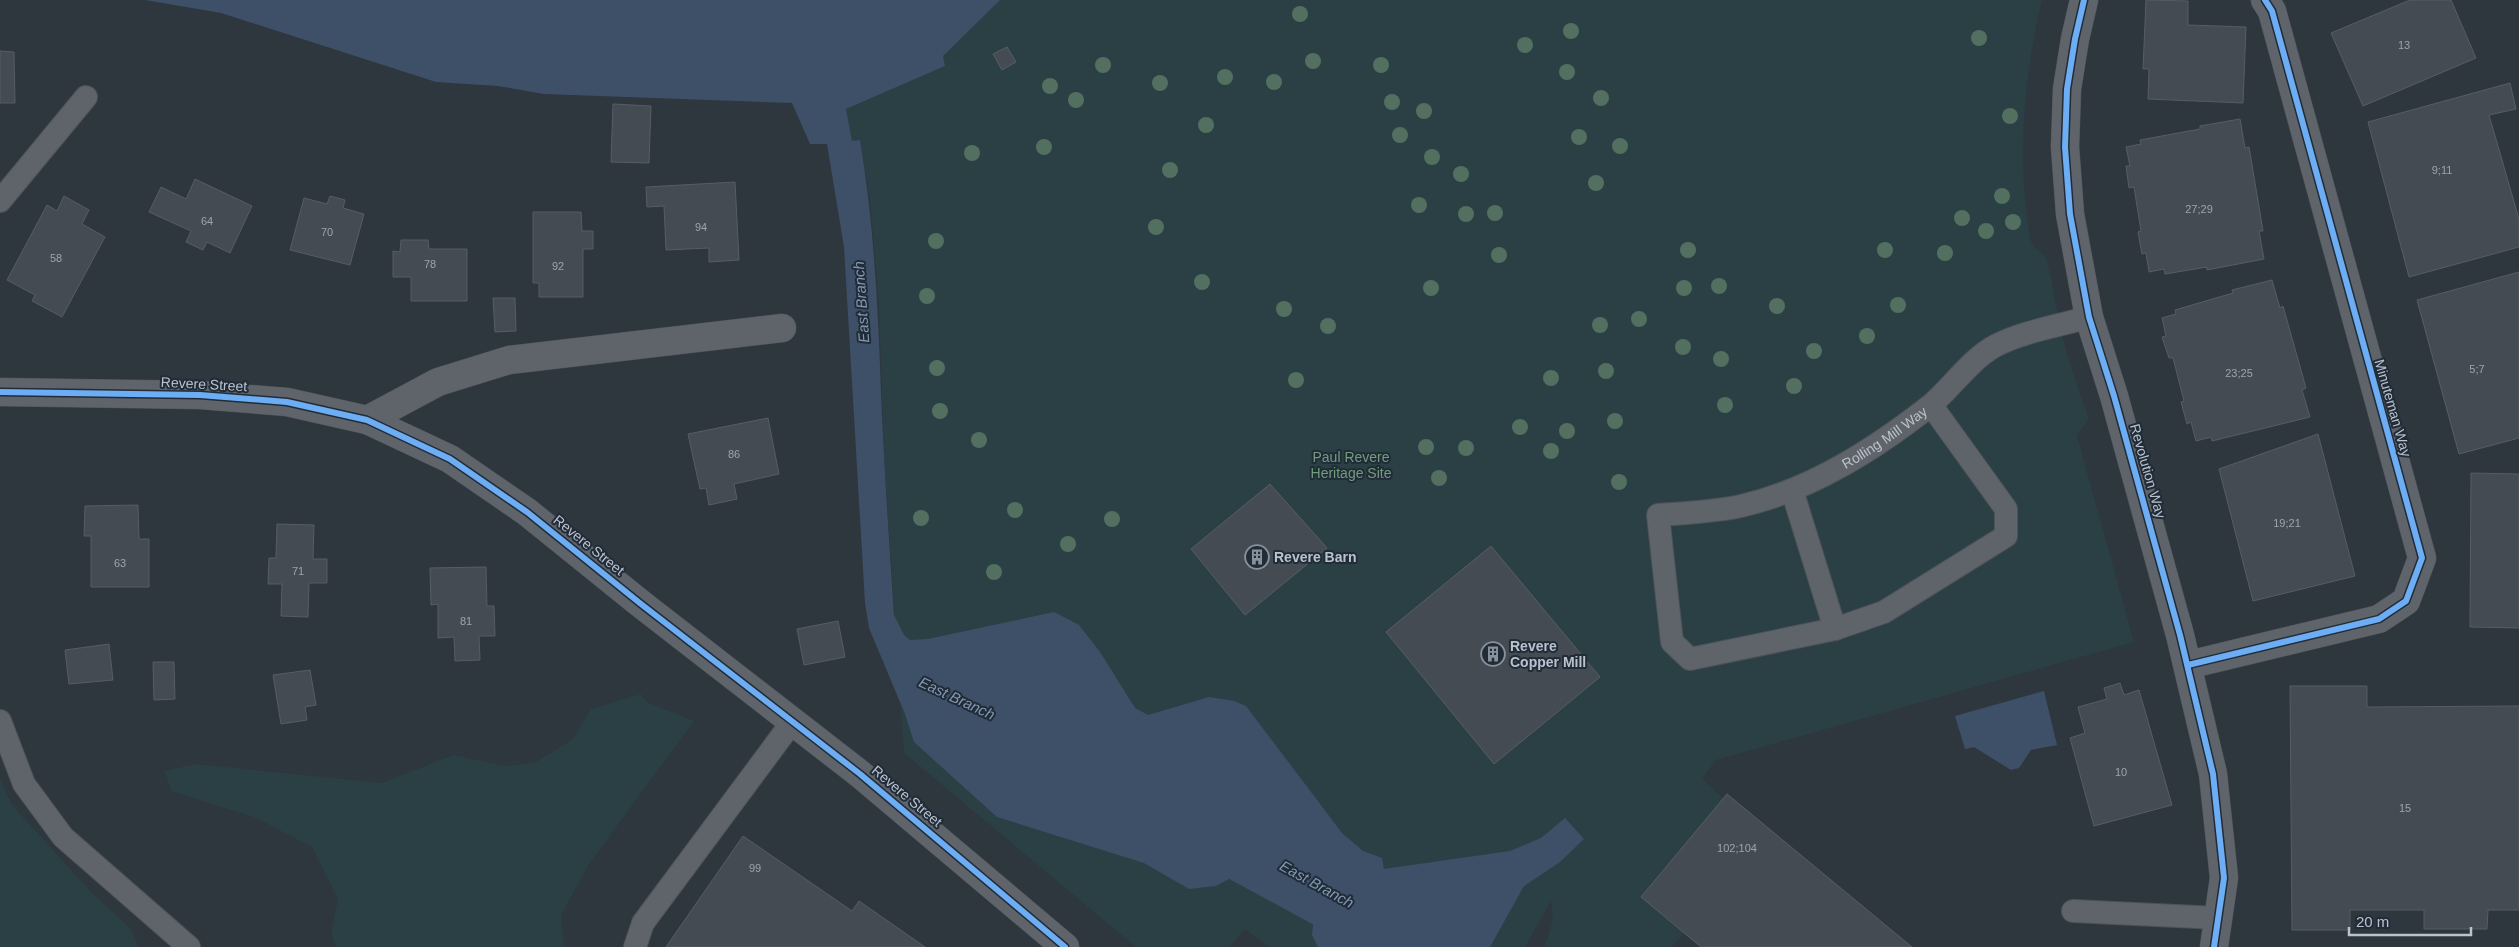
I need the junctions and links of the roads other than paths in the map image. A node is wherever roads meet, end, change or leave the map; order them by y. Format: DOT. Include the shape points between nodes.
graph roads {
  1 [pos="2084,0"];
  2 [pos="2265,0"];
  3 [pos="86,97"];
  4 [pos="0,202"];
  5 [pos="2090,317"];
  6 [pos="782,328"];
  7 [pos="0,392"];
  8 [pos="1931,405"];
  9 [pos="367,420"];
  10 [pos="1792,490"];
  11 [pos="1835,630"];
  12 [pos="2188,665"];
  13 [pos="0,721"];
  14 [pos="793,721"];
  15 [pos="2073,911"];
  16 [pos="2218,918"];
  17 [pos="189,947"];
  18 [pos="635,947"];
  19 [pos="1065,947"];
  20 [pos="2214,947"];
  1 -- 5 [label="street, Revolution Way" via="2067,89 2065,147 2070,214"];
  2 -- 12 [label="street, Minuteman Way" via="2272,11 2422,558 2406,601 2379,619"];
  3 -- 4 [label="lane"];
  5 -- 8 [label="lane, Rolling Mill Way" via="1995,346"];
  5 -- 12 [label="street, Revolution Way"];
  6 -- 9 [label="street" via="509,360 438,382"];
  7 -- 9 [label="street, Revere Street" via="200,395 287,402"];
  8 -- 10 [label="lane, Rolling Mill Way" via="1853,459"];
  8 -- 11 [label="lane" via="2006,509 2006,536 1884,612"];
  9 -- 14 [label="street, Revere Street" via="450,459 527,512"];
  10 -- 11 [label="lane"];
  10 -- 11 [label="lane, Rolling Mill Way" via="1741,506 1658,515 1672,642 1690,659"];
  12 -- 16 [label="street, Revolution Way" via="2213,774 2224,878"];
  13 -- 17 [label="lane" via="24,784 63,837"];
  14 -- 18 [label="lane" via="644,922"];
  14 -- 19 [label="street, Revere Street"];
  15 -- 16 [label="lane"];
  16 -- 20 [label="street, Revolution Way"];
}
